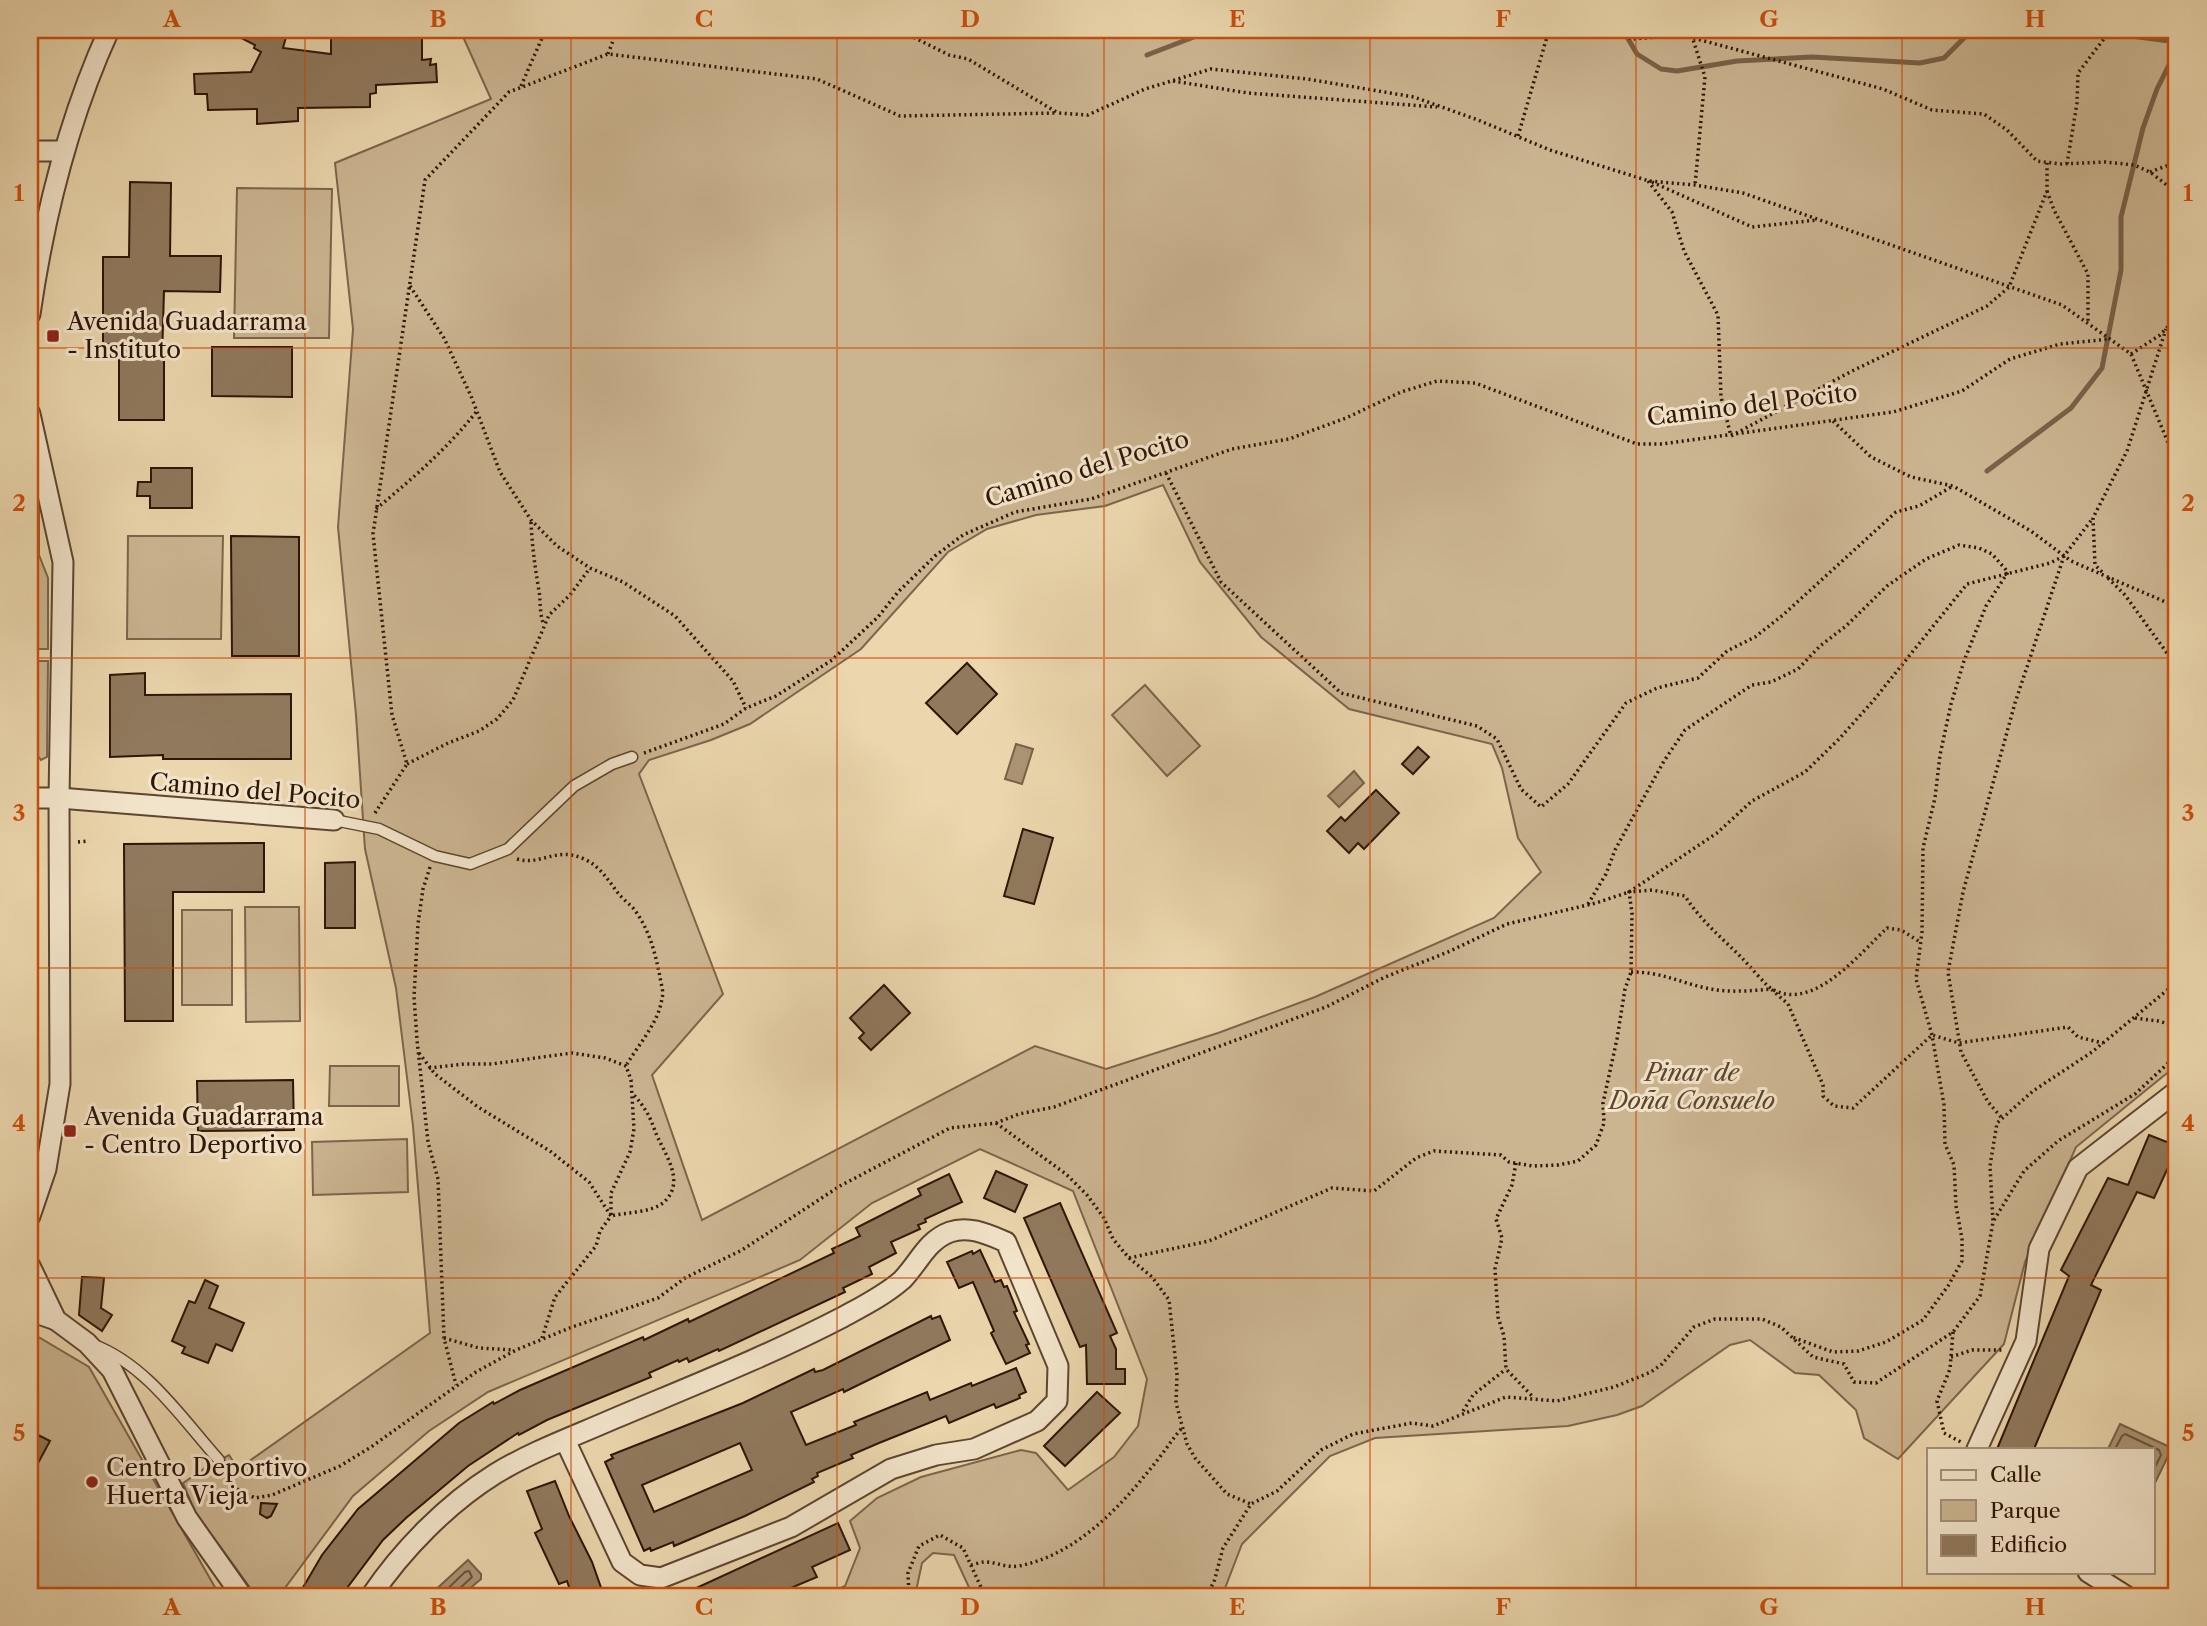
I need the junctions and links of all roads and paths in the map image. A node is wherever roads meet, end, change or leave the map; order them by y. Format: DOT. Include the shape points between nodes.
graph roads {
  1 [pos="542,30"];
  2 [pos="617,30"];
  3 [pos="899,30"];
  4 [pos="1549,30"];
  5 [pos="1602,30"];
  6 [pos="1690,30"];
  7 [pos="2107,30"];
  8 [pos="108,35"];
  9 [pos="1693,38"];
  10 [pos="608,54"];
  11 [pos="1171,81"];
  12 [pos="521,87"];
  13 [pos="1444,108"];
  14 [pos="1058,113"];
  15 [pos="1518,136"];
  16 [pos="64,150"];
  17 [pos="30,151"];
  18 [pos="2047,162"];
  19 [pos="2177,162"];
  20 [pos="2067,164"];
  21 [pos="2150,172"];
  22 [pos="1646,180"];
  23 [pos="1695,185"];
  24 [pos="2047,191"];
  25 [pos="2177,193"];
  26 [pos="1819,219"];
  27 [pos="409,285"];
  28 [pos="2009,287"];
  29 [pos="30,314"];
  30 [pos="2177,317"];
  31 [pos="2088,324"];
  32 [pos="2166,329"];
  33 [pos="2110,339"];
  34 [pos="2131,354"];
  35 [pos="2146,391"];
  36 [pos="477,411"];
  37 [pos="30,414"];
  38 [pos="1833,421"];
  39 [pos="1731,436"];
  40 [pos="2177,459"];
  41 [pos="1166,473"];
  42 [pos="1953,485"];
  43 [pos="376,509"];
  44 [pos="2093,518"];
  45 [pos="531,520"];
  46 [pos="2064,556"];
  47 [pos="590,568"];
  48 [pos="2008,572"];
  49 [pos="2105,574"];
  50 [pos="2177,607"];
  51 [pos="544,626"];
  52 [pos="2177,667"];
  53 [pos="746,708"];
  54 [pos="632,757"];
  55 [pos="407,764"];
  56 [pos="30,798"];
  57 [pos="59,798"];
  58 [pos="375,813"];
  59 [pos="334,820"];
  60 [pos="498,854"];
  61 [pos="436,856"];
  62 [pos="1629,892"];
  63 [pos="1588,904"];
  64 [pos="1921,942"];
  65 [pos="1631,972"];
  66 [pos="2177,982"];
  67 [pos="1771,989"];
  68 [pos="2133,1018"];
  69 [pos="2177,1026"];
  70 [pos="1932,1035"];
  71 [pos="2104,1042"];
  72 [pos="1959,1043"];
  73 [pos="418,1051"];
  74 [pos="2177,1055"];
  75 [pos="627,1064"];
  76 [pos="429,1068"];
  77 [pos="2177,1091"];
  78 [pos="633,1094"];
  79 [pos="2002,1118"];
  80 [pos="996,1123"];
  81 [pos="1516,1163"];
  82 [pos="30,1216"];
  83 [pos="611,1216"];
  84 [pos="1993,1222"];
  85 [pos="1129,1258"];
  86 [pos="30,1266"];
  87 [pos="30,1311"];
  88 [pos="56,1320"];
  89 [pos="1953,1332"];
  90 [pos="444,1338"];
  91 [pos="1791,1338"];
  92 [pos="542,1339"];
  93 [pos="87,1343"];
  94 [pos="516,1350"];
  95 [pos="2020,1355"];
  96 [pos="1951,1356"];
  97 [pos="1506,1369"];
  98 [pos="456,1385"];
  99 [pos="1536,1399"];
  100 [pos="1462,1413"];
  101 [pos="1182,1427"];
  102 [pos="565,1440"];
  103 [pos="1970,1446"];
  104 [pos="219,1460"];
  105 [pos="1251,1504"];
  106 [pos="971,1565"];
  107 [pos="2091,1574"];
  108 [pos="242,1596"];
  109 [pos="371,1596"];
  110 [pos="909,1596"];
  111 [pos="985,1596"];
  112 [pos="1206,1596"];
  113 [pos="2126,1596"];
  1 -- 12 [label="path"];
  2 -- 10 [label="path"];
  3 -- 14 [label="path" via="968,60"];
  4 -- 15 [label="path"];
  5 -- 9 [label="path" via="1633,39"];
  6 -- 9 [label="path"];
  7 -- 20 [label="path" via="2078,73"];
  8 -- 16 [label="street"];
  9 -- 18 [label="path" via="1883,89 1932,110 1984,114 2037,161"];
  9 -- 23 [label="path" via="1705,77"];
  10 -- 12 [label="path"];
  10 -- 14 [label="path" via="817,79 900,116"];
  11 -- 13 [label="path" via="1248,93"];
  11 -- 13 [label="path" via="1211,69 1307,79 1413,97"];
  11 -- 14 [label="path" via="1088,115"];
  12 -- 27 [label="path" via="509,92 425,180"];
  13 -- 15 [label="path"];
  15 -- 22 [label="path"];
  16 -- 17 [label="street"];
  16 -- 29 [label="street"];
  18 -- 20 [label="path"];
  18 -- 24 [label="path"];
  19 -- 21 [label="path"];
  20 -- 21 [label="path" via="2105,162"];
  21 -- 25 [label="path"];
  22 -- 23 [label="path"];
  22 -- 26 [label="path" via="1752,226"];
  22 -- 39 [label="path" via="1672,212 1685,251 1718,314 1721,397"];
  23 -- 26 [label="path" via="1743,193"];
  24 -- 28 [label="path"];
  24 -- 31 [label="path" via="2088,274"];
  26 -- 28 [label="path"];
  27 -- 36 [label="path" via="444,338"];
  27 -- 43 [label="path"];
  28 -- 31 [label="path" via="2062,305"];
  28 -- 39 [label="path" via="1987,306"];
  30 -- 32 [label="path"];
  31 -- 33 [label="path"];
  32 -- 34 [label="path"];
  32 -- 35 [label="path"];
  33 -- 34 [label="path"];
  33 -- 38 [label="path, Camino del Pocito" via="2060,344 2010,359 1962,391 1893,412"];
  34 -- 35 [label="path"];
  35 -- 40 [label="path"];
  35 -- 44 [label="path" via="2127,450"];
  36 -- 43 [label="path" via="429,465"];
  36 -- 45 [label="path" via="500,472"];
  37 -- 57 [label="street" via="63,562"];
  38 -- 39 [label="path, Camino del Pocito"];
  38 -- 42 [label="path" via="1871,457 1910,477"];
  39 -- 41 [label="path, Camino del Pocito" via="1637,444 1475,383 1437,381 1289,439 1231,449"];
  41 -- 42 [label="path" via="1221,582 1341,693 1477,726 1497,739 1521,789 1541,807 1569,784 1626,703 1657,688 1698,678 1727,651 1783,615 1896,512 1919,506"];
  41 -- 53 [label="path, Camino del Pocito" via="1091,499 1015,512 962,535 935,556 832,660"];
  42 -- 46 [label="path"];
  43 -- 55 [label="path" via="373,534 392,715"];
  44 -- 46 [label="path"];
  44 -- 49 [label="path" via="2095,565"];
  45 -- 47 [label="path" via="557,546"];
  45 -- 51 [label="path" via="532,558"];
  46 -- 48 [label="path"];
  46 -- 49 [label="path"];
  46 -- 72 [label="path" via="2015,703 1963,892 1948,972"];
  47 -- 51 [label="path"];
  47 -- 53 [label="path" via="623,582 675,616 733,681"];
  48 -- 62 [label="path" via="1967,584 1873,701 1805,772 1752,801 1717,832"];
  48 -- 63 [label="path" via="1992,554 1979,548 1959,545 1926,559 1887,586 1798,670 1752,685 1685,730"];
  48 -- 64 [label="path" via="1986,606 1951,704 1923,848"];
  49 -- 50 [label="path"];
  49 -- 52 [label="path"];
  51 -- 55 [label="path" via="513,701 497,719"];
  53 -- 54 [label="path, Camino del Pocito" via="724,724"];
  54 -- 60 [label="lane, Camino del Pocito" via="574,786"];
  55 -- 58 [label="path"];
  56 -- 57 [label="street, Camino del Pocito"];
  57 -- 59 [label="street, Camino del Pocito"];
  57 -- 82 [label="street" via="60,1084 46,1169"];
  59 -- 61 [label="lane, Camino del Pocito" via="379,829"];
  60 -- 61 [label="lane, Camino del Pocito" via="470,864"];
  60 -- 75 [label="path" via="523,861 565,853 586,859 606,876 640,920 650,937 663,996 658,1014"];
  61 -- 73 [label="path" via="423,889 418,924 414,997"];
  62 -- 63 [label="path"];
  62 -- 65 [label="path"];
  62 -- 67 [label="path" via="1653,890 1685,896 1697,916"];
  63 -- 80 [label="path" via="1507,924 1326,1007 1054,1107"];
  64 -- 67 [label="path" via="1901,930 1887,929 1818,989 1795,995"];
  64 -- 70 [label="path" via="1916,979"];
  65 -- 67 [label="path" via="1653,972 1707,989"];
  65 -- 81 [label="path" via="1596,1145 1577,1161 1533,1166"];
  66 -- 68 [label="path"];
  67 -- 70 [label="path" via="1788,1004 1823,1085 1823,1096 1834,1106 1853,1108"];
  68 -- 69 [label="path"];
  68 -- 71 [label="path"];
  70 -- 72 [label="path"];
  70 -- 91 [label="path" via="1944,1105 1945,1144 1954,1165 1962,1261 1923,1320 1886,1342 1858,1351 1833,1352"];
  71 -- 72 [label="path" via="2078,1037 2067,1027"];
  71 -- 79 [label="path"];
  72 -- 79 [label="path" via="1971,1073"];
  73 -- 83 [label="path" via="435,1074 478,1107 550,1151 589,1182"];
  73 -- 90 [label="path" via="428,1142 438,1179"];
  74 -- 84 [label="path" via="2135,1094 2058,1141 2024,1171"];
  76 -- 83 [label="path" via="572,1053 626,1066 634,1101 634,1129 630,1152 611,1194"];
  77 -- 95 [label="street" via="2078,1168 2039,1249"];
  78 -- 83 [label="path" via="651,1117 671,1160 673,1183 665,1201 656,1206"];
  79 -- 84 [label="path" via="1990,1166"];
  80 -- 85 [label="path" via="1087,1195"];
  80 -- 92 [label="path" via="950,1128 839,1186 658,1298"];
  81 -- 85 [label="path" via="1501,1155 1434,1151 1416,1158 1374,1191 1332,1188 1209,1241"];
  81 -- 97 [label="path" via="1496,1219 1502,1238 1495,1269"];
  83 -- 92 [label="path" via="596,1246 555,1297"];
  84 -- 89 [label="path" via="1980,1296"];
  85 -- 101 [label="path" via="1152,1277 1169,1300 1176,1403"];
  86 -- 88 [label="street"];
  87 -- 88 [label="street"];
  88 -- 93 [label="street"];
  89 -- 91 [label="path" via="1876,1383 1854,1382 1844,1364 1813,1357"];
  89 -- 96 [label="path"];
  90 -- 94 [label="path" via="479,1348"];
  90 -- 98 [label="path"];
  91 -- 99 [label="path" via="1762,1319 1715,1319 1694,1327 1651,1373 1581,1396"];
  92 -- 94 [label="path"];
  93 -- 104 [label="lane" via="128,1363"];
  93 -- 108 [label="street" via="112,1370 187,1518"];
  94 -- 98 [label="path"];
  95 -- 96 [label="path" via="2006,1350 1972,1350"];
  95 -- 103 [label="street"];
  96 -- 103 [label="path" via="1937,1401 1944,1433"];
  97 -- 99 [label="path"];
  97 -- 100 [label="path" via="1473,1395"];
  98 -- 104 [label="path" via="340,1466 272,1495 254,1498 235,1488"];
  99 -- 100 [label="path" via="1506,1397"];
  100 -- 105 [label="path" via="1433,1426 1412,1423 1353,1434 1321,1450 1277,1491"];
  101 -- 105 [label="path" via="1195,1458 1227,1493"];
  101 -- 106 [label="path" via="1098,1526 1045,1557 1018,1566"];
  102 -- 102 [label="street" via="622,1562 640,1575 662,1578 791,1527 891,1469 974,1449 1037,1421 1057,1401 1058,1366 1006,1242 961,1229 934,1241 902,1279 844,1316"];
  102 -- 109 [label="street" via="494,1475 430,1525"];
  105 -- 112 [label="path" via="1223,1548"];
  106 -- 110 [label="path" via="963,1548 940,1535 919,1546 908,1573"];
  106 -- 111 [label="path"];
  107 -- 113 [label="street"];
}
